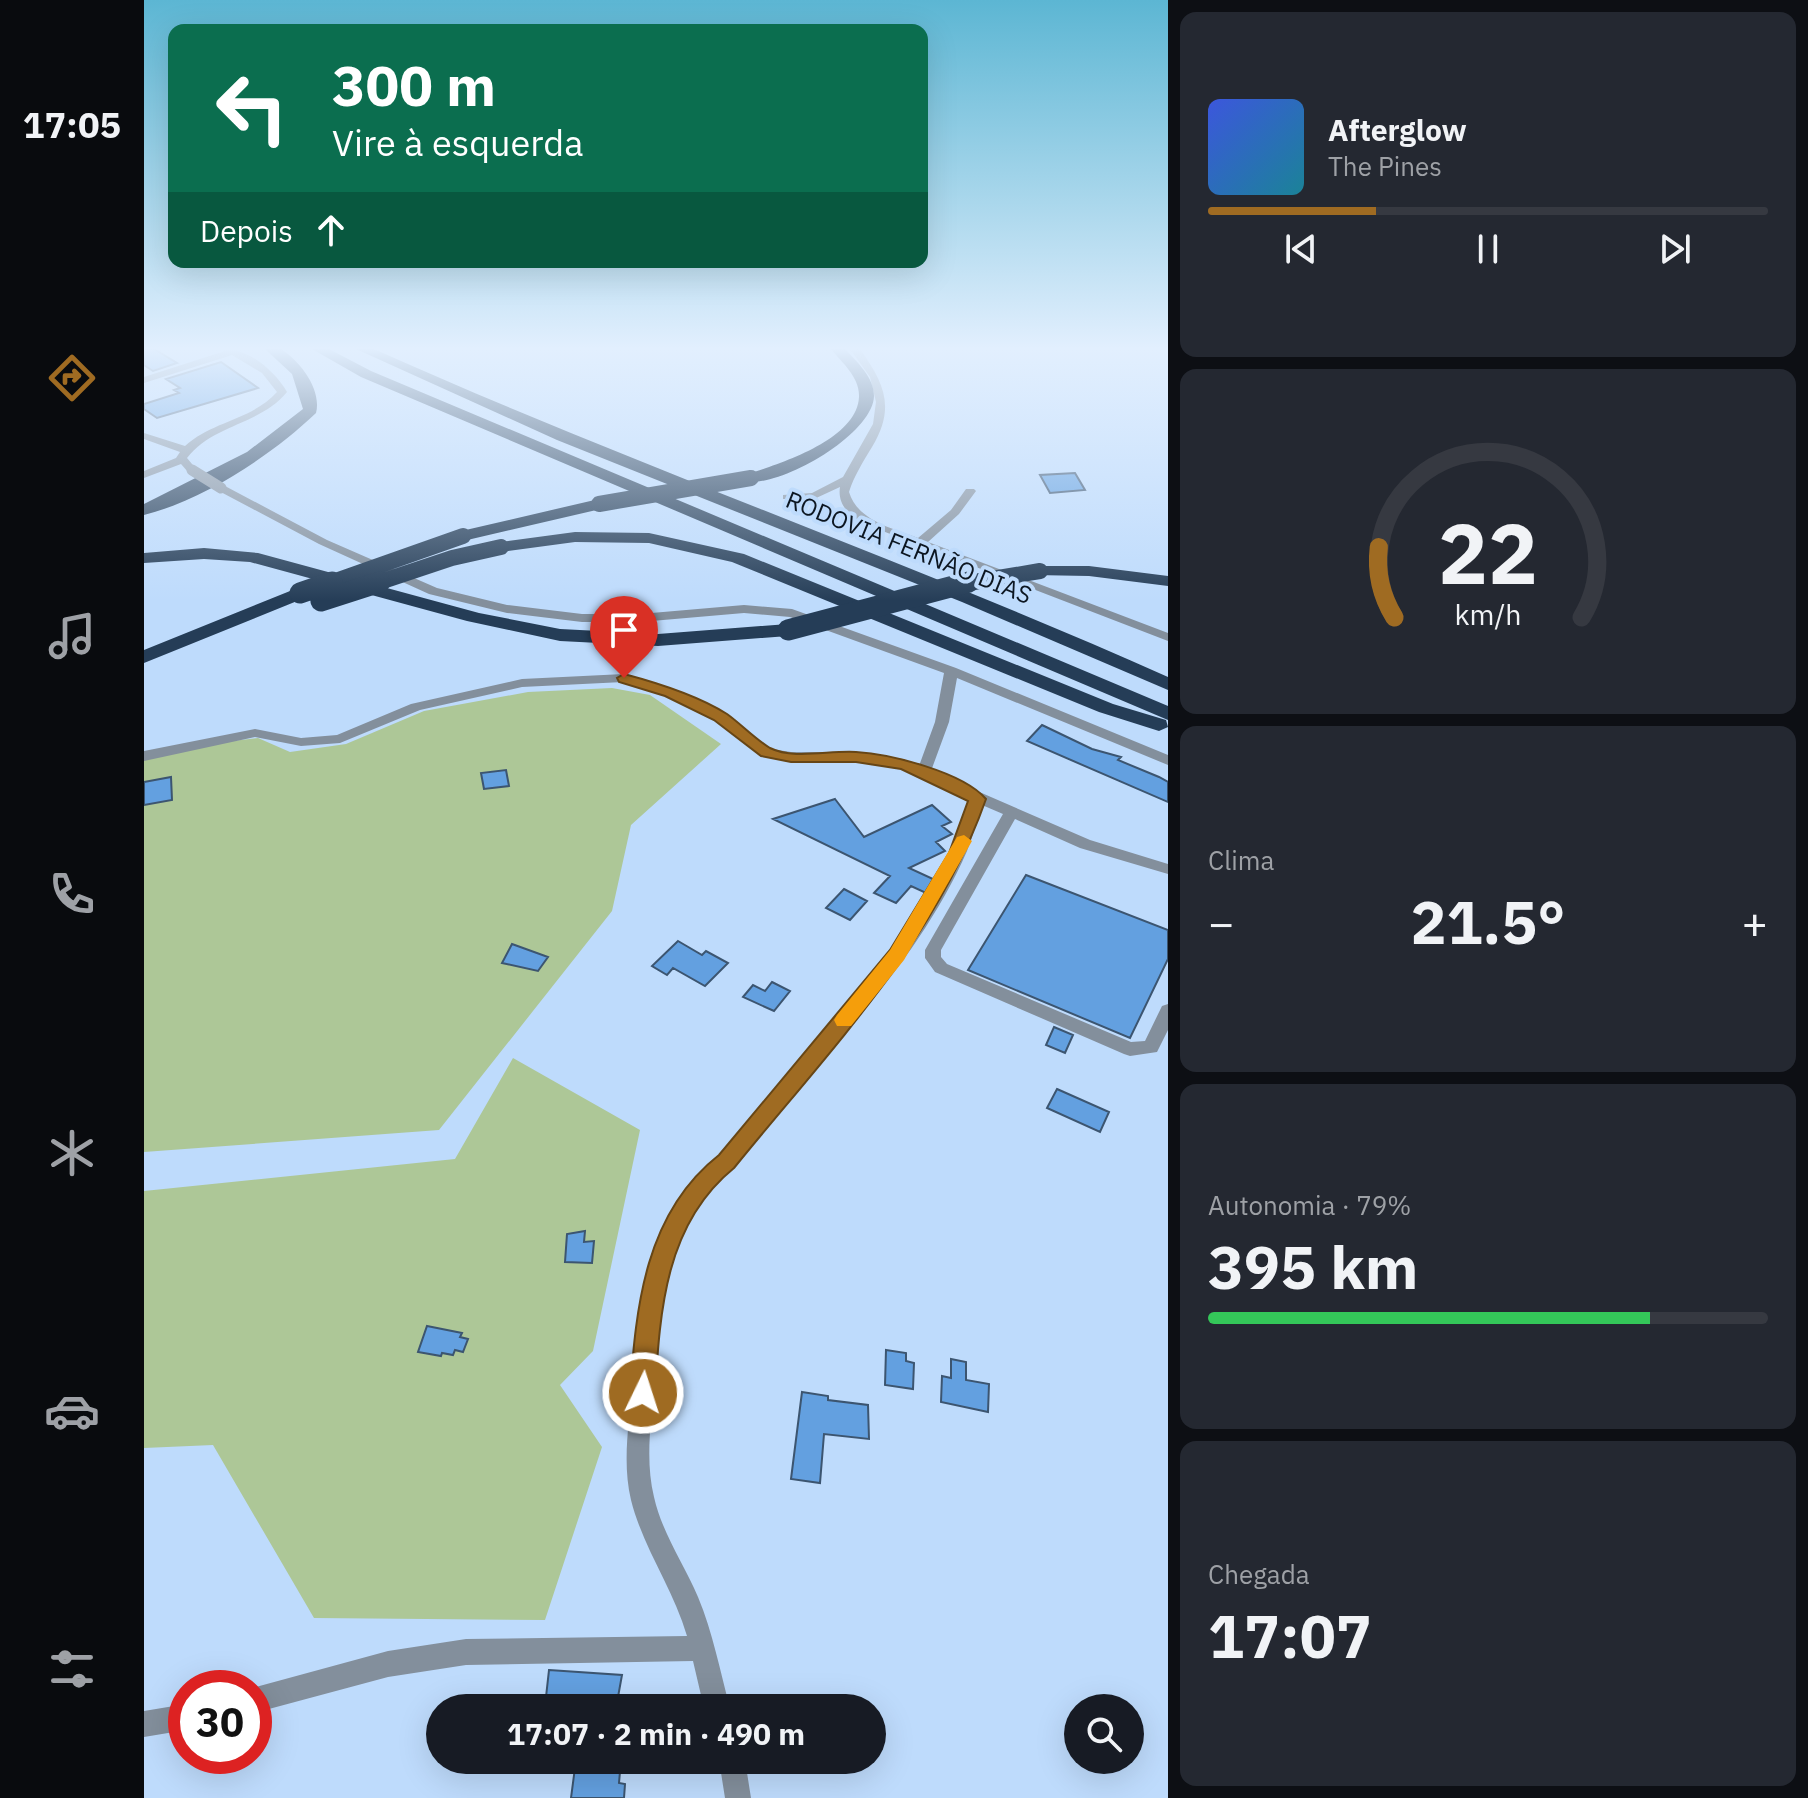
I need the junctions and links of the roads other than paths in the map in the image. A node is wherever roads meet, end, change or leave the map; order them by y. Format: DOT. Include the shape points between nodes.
graph roads {
  1 [pos="213,433"];
  2 [pos="285,433"];
  3 [pos="503,433"];
  4 [pos="553,433"];
  5 [pos="579,433"];
  6 [pos="844,433"];
  7 [pos="875,433"];
  8 [pos="144,436"];
  9 [pos="184,455"];
  10 [pos="144,475"];
  11 [pos="847,479"];
  12 [pos="970,491"];
  13 [pos="787,497"];
  14 [pos="144,510"];
  15 [pos="920,542"];
  16 [pos="144,558"];
  17 [pos="1168,581"];
  18 [pos="1168,637"];
  19 [pos="177,645"];
  20 [pos="144,657"];
  21 [pos="951,671"];
  22 [pos="1168,671"];
  23 [pos="1168,684"];
  24 [pos="1168,714"];
  25 [pos="1168,728"];
  26 [pos="144,756"];
  27 [pos="1168,760"];
  28 [pos="924,770"];
  29 [pos="977,799"];
  30 [pos="1010,814"];
  31 [pos="1168,869"];
  32 [pos="1168,1011"];
  33 [pos="701,1648"];
  34 [pos="713,1694"];
  35 [pos="272,1695"];
  36 [pos="168,1720"];
  37 [pos="144,1724"];
  38 [pos="734,1774"];
  39 [pos="738,1798"];
  1 -- 9 [label="street"];
  2 -- 14 [label="highway" via="206,484"];
  3 -- 24 [label="highway"];
  4 -- 23 [label="highway, RODOVIA FERNÃO DIAS"];
  5 -- 22 [label="highway, RODOVIA FERNÃO DIAS" via="1030,609"];
  6 -- 19 [label="highway, bridge" via="825,450 751,478 599,504 463,536 300,593"];
  7 -- 11 [label="street"];
  8 -- 9 [label="street"];
  9 -- 10 [label="street"];
  9 -- 21 [label="street, bridge" via="192,470 221,488 433,591 507,609 582,618 775,610"];
  11 -- 13 [label="street" via="814,496"];
  11 -- 15 [label="street" via="847,504 860,517"];
  12 -- 15 [label="street"];
  15 -- 18 [label="street"];
  16 -- 17 [label="highway, bridge" via="243,556 532,631 620,639 705,639 788,630 987,577 1040,571"];
  19 -- 20 [label="highway"];
  19 -- 25 [label="highway, bridge" via="452,558 575,537 649,538 738,558 1106,708"];
  21 -- 27 [label="street"];
  21 -- 28 [label="street" via="948,704"];
  26 -- 28 [label="street" via="255,733 301,742 340,739 416,707 522,683 605,677 670,693 726,720 767,753 856,757"];
  28 -- 29 [label="street"];
  29 -- 30 [label="street"];
  29 -- 33 [label="street" via="958,853 897,955 682,1208 658,1267 646,1336 637,1451 643,1498 688,1603"];
  30 -- 31 [label="street"];
  30 -- 32 [label="street" via="933,950 941,968 1130,1049 1151,1047"];
  33 -- 34 [label="street"];
  33 -- 35 [label="street" via="466,1652 388,1664"];
  36 -- 37 [label="street"];
  38 -- 39 [label="street"];
}
